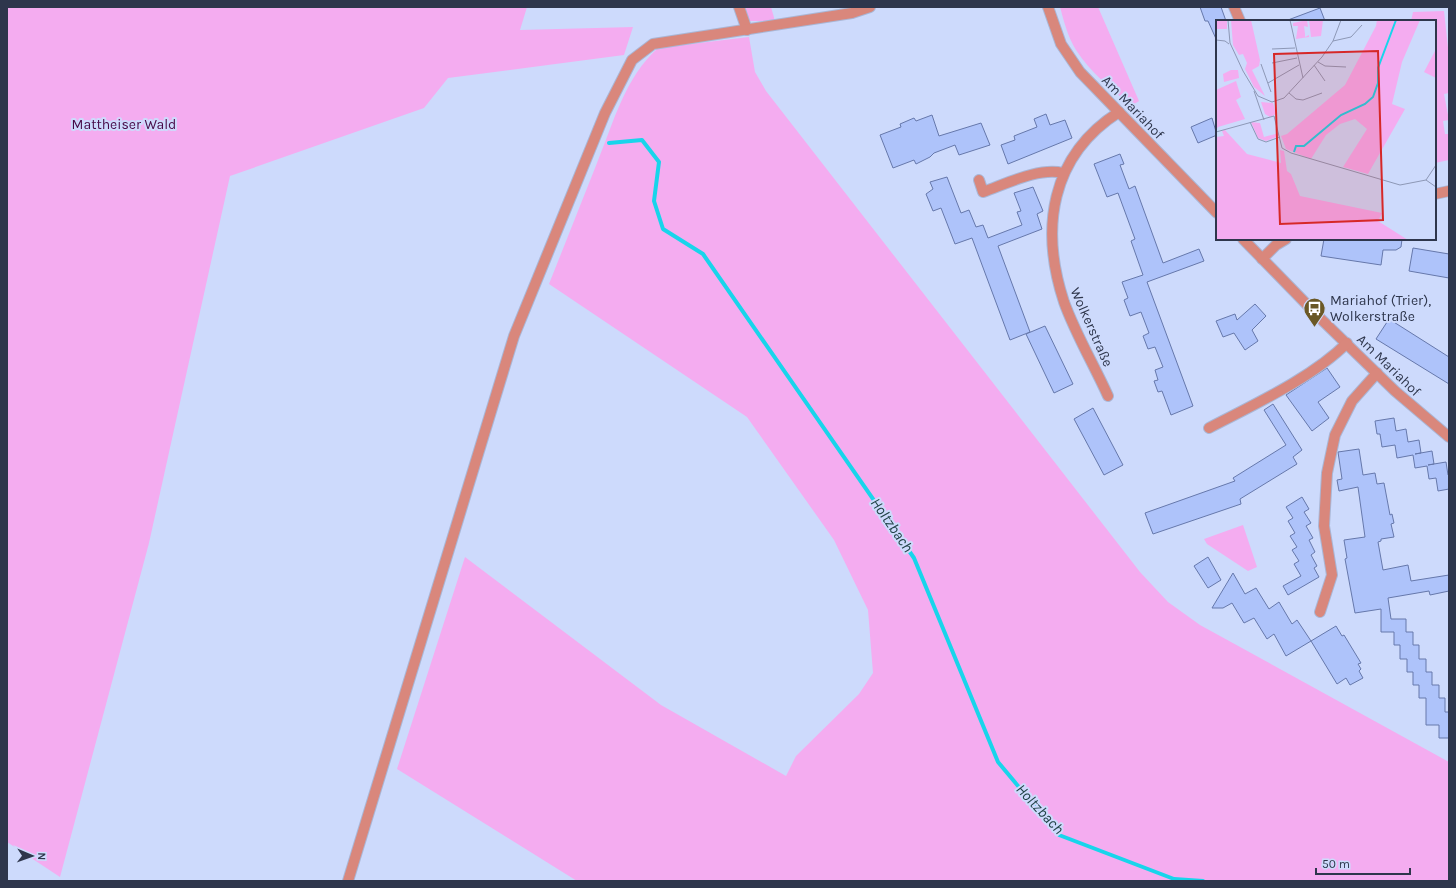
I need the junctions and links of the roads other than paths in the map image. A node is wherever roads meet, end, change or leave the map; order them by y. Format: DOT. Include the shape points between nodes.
graph roads {
  1 [pos="739,7"];
  2 [pos="870,7"];
  3 [pos="1048,7"];
  4 [pos="1234,7"];
  5 [pos="1240,20"];
  6 [pos="747,30"];
  7 [pos="1119,112"];
  8 [pos="1063,173"];
  9 [pos="979,180"];
  10 [pos="1449,191"];
  11 [pos="1436,194"];
  12 [pos="1216,212"];
  13 [pos="1244,240"];
  14 [pos="1284,240"];
  15 [pos="1262,259"];
  16 [pos="1347,343"];
  17 [pos="1377,373"];
  18 [pos="1108,396"];
  19 [pos="1209,428"];
  20 [pos="1449,437"];
  21 [pos="1320,612"];
  22 [pos="348,881"];
  1 -- 6 [label="street"];
  2 -- 6 [label="street" via="852,13"];
  3 -- 7 [label="street, Am Mariahof" via="1066,52 1080,72"];
  4 -- 5 [label="street"];
  6 -- 22 [label="street" via="653,44 632,60 605,113 514,336"];
  7 -- 8 [label="street, Wolkerstraße" via="1104,122 1082,145"];
  7 -- 12 [label="street, Am Mariahof"];
  8 -- 9 [label="street" via="1037,173 983,192"];
  8 -- 18 [label="street, Wolkerstraße" via="1054,207 1053,253 1056,270 1065,304"];
  10 -- 11 [label="street"];
  13 -- 15 [label="street, Am Mariahof"];
  14 -- 15 [label="street"];
  15 -- 16 [label="street, Am Mariahof"];
  16 -- 17 [label="street, Am Mariahof"];
  16 -- 19 [label="street" via="1335,355 1273,395"];
  17 -- 20 [label="street, Am Mariahof"];
  17 -- 21 [label="street" via="1352,401 1335,435 1327,473 1324,526 1332,575"];
}
